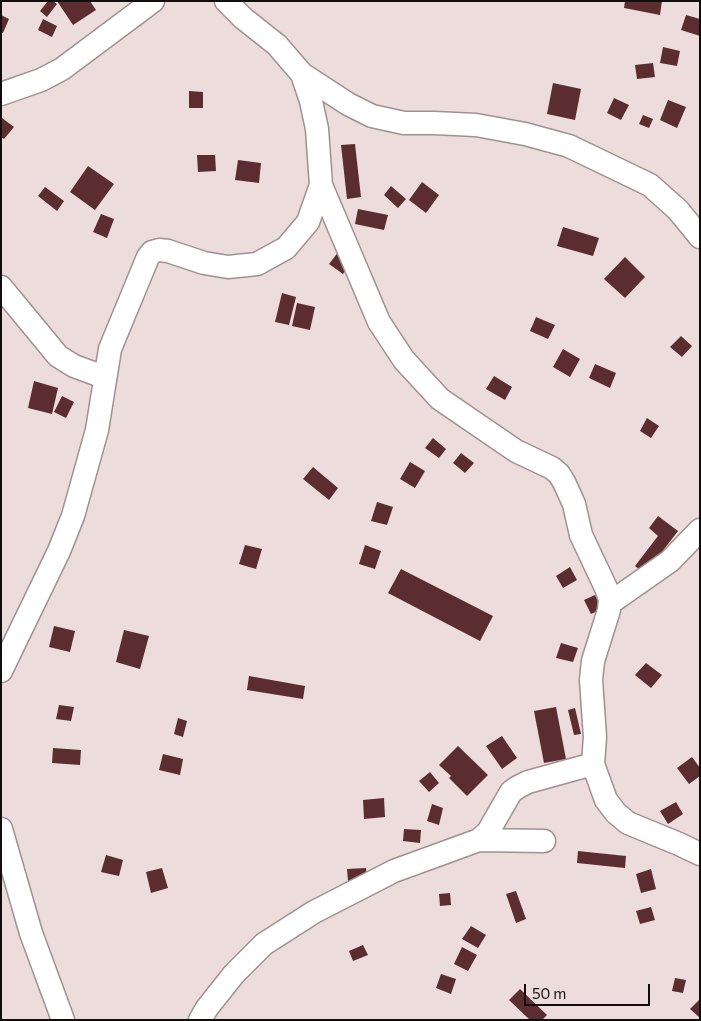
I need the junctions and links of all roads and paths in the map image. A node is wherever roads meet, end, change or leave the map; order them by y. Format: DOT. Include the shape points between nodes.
graph roads {
  1 [pos="153,1"];
  2 [pos="226,1"];
  3 [pos="302,74"];
  4 [pos="1,94"];
  5 [pos="321,185"];
  6 [pos="700,237"];
  7 [pos="1,287"];
  8 [pos="104,377"];
  9 [pos="700,530"];
  10 [pos="610,603"];
  11 [pos="1,671"];
  12 [pos="593,764"];
  13 [pos="1,829"];
  14 [pos="479,840"];
  15 [pos="544,841"];
  16 [pos="700,854"];
  17 [pos="63,1020"];
  18 [pos="200,1020"];
  1 -- 4 [label="street" via="62,69"];
  2 -- 3 [label="street" via="277,45"];
  3 -- 5 [label="street" via="317,129"];
  3 -- 6 [label="street" via="372,116 404,123 476,125 569,146 650,185 678,210"];
  5 -- 8 [label="street" via="308,222 286,248 257,264 228,267 204,263 168,250 152,252 110,349"];
  5 -- 10 [label="street" via="379,322 404,360 440,399 516,451 559,474 574,504 581,534"];
  7 -- 8 [label="street" via="58,356"];
  8 -- 11 [label="street" via="97,430 73,516 60,551"];
  9 -- 10 [label="street" via="670,561"];
  10 -- 12 [label="street" via="592,661"];
  12 -- 14 [label="street" via="518,787 511,792 488,832"];
  12 -- 16 [label="street" via="606,800 616,813 628,823"];
  13 -- 17 [label="street" via="31,933"];
  14 -- 15 [label="street"];
  14 -- 18 [label="street" via="394,871 314,912 264,944 234,974"];
}
